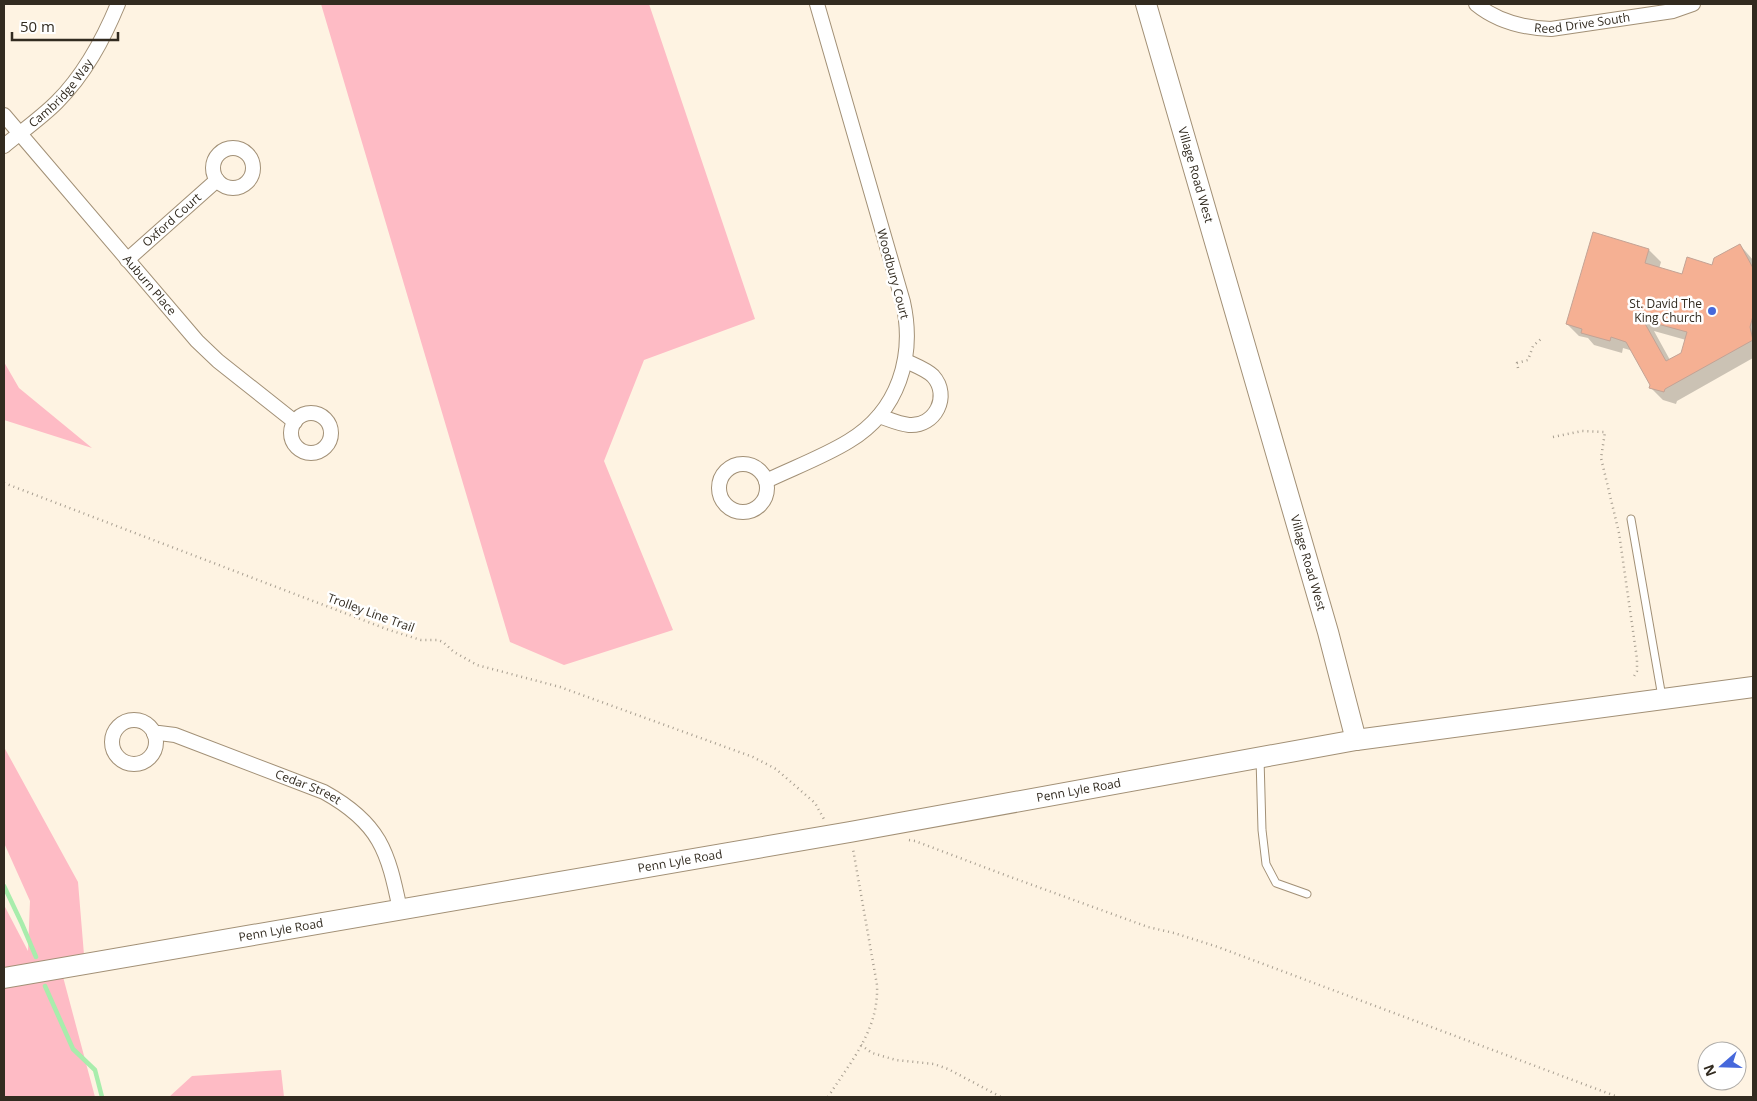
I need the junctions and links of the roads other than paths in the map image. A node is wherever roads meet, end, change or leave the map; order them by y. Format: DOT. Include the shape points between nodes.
graph roads {
  1 [pos="118,4"];
  2 [pos="817,4"];
  3 [pos="1146,4"];
  4 [pos="1476,4"];
  5 [pos="1693,4"];
  6 [pos="4,116"];
  7 [pos="19,134"];
  8 [pos="4,146"];
  9 [pos="217,180"];
  10 [pos="128,260"];
  11 [pos="906,361"];
  12 [pos="879,416"];
  13 [pos="295,422"];
  14 [pos="766,480"];
  15 [pos="1631,519"];
  16 [pos="1753,687"];
  17 [pos="1663,700"];
  18 [pos="154,734"];
  19 [pos="1356,740"];
  20 [pos="1260,758"];
  21 [pos="1307,894"];
  22 [pos="400,910"];
  23 [pos="4,978"];
  1 -- 7 [label="street, Cambridge Way" via="94,55 78,78 57,102"];
  2 -- 11 [label="street, Woodbury Court" via="903,302 908,339"];
  3 -- 19 [label="street, Village Road West" via="1328,632"];
  4 -- 5 [label="street, Reed Drive South" via="1515,25 1551,29 1673,11"];
  6 -- 7 [label="street, Auburn Place"];
  7 -- 8 [label="street, Cambridge Way"];
  7 -- 10 [label="street, Auburn Place"];
  9 -- 10 [label="street, Oxford Court"];
  10 -- 13 [label="street, Auburn Place" via="197,341"];
  11 -- 12 [label="street, Woodbury Court" via="891,400"];
  11 -- 12 [label="street" via="932,376 941,394 940,404 928,421 918,425"];
  12 -- 14 [label="street, Woodbury Court" via="849,442"];
  15 -- 17 [label="lane"];
  16 -- 17 [label="street"];
  17 -- 19 [label="street"];
  18 -- 22 [label="street, Cedar Street" via="175,734 324,792 344,803 361,817 385,851"];
  19 -- 20 [label="street, Penn Lyle Road"];
  20 -- 21 [label="lane" via="1266,864 1276,883"];
  20 -- 22 [label="street, Penn Lyle Road"];
  22 -- 23 [label="street, Penn Lyle Road"];
}
